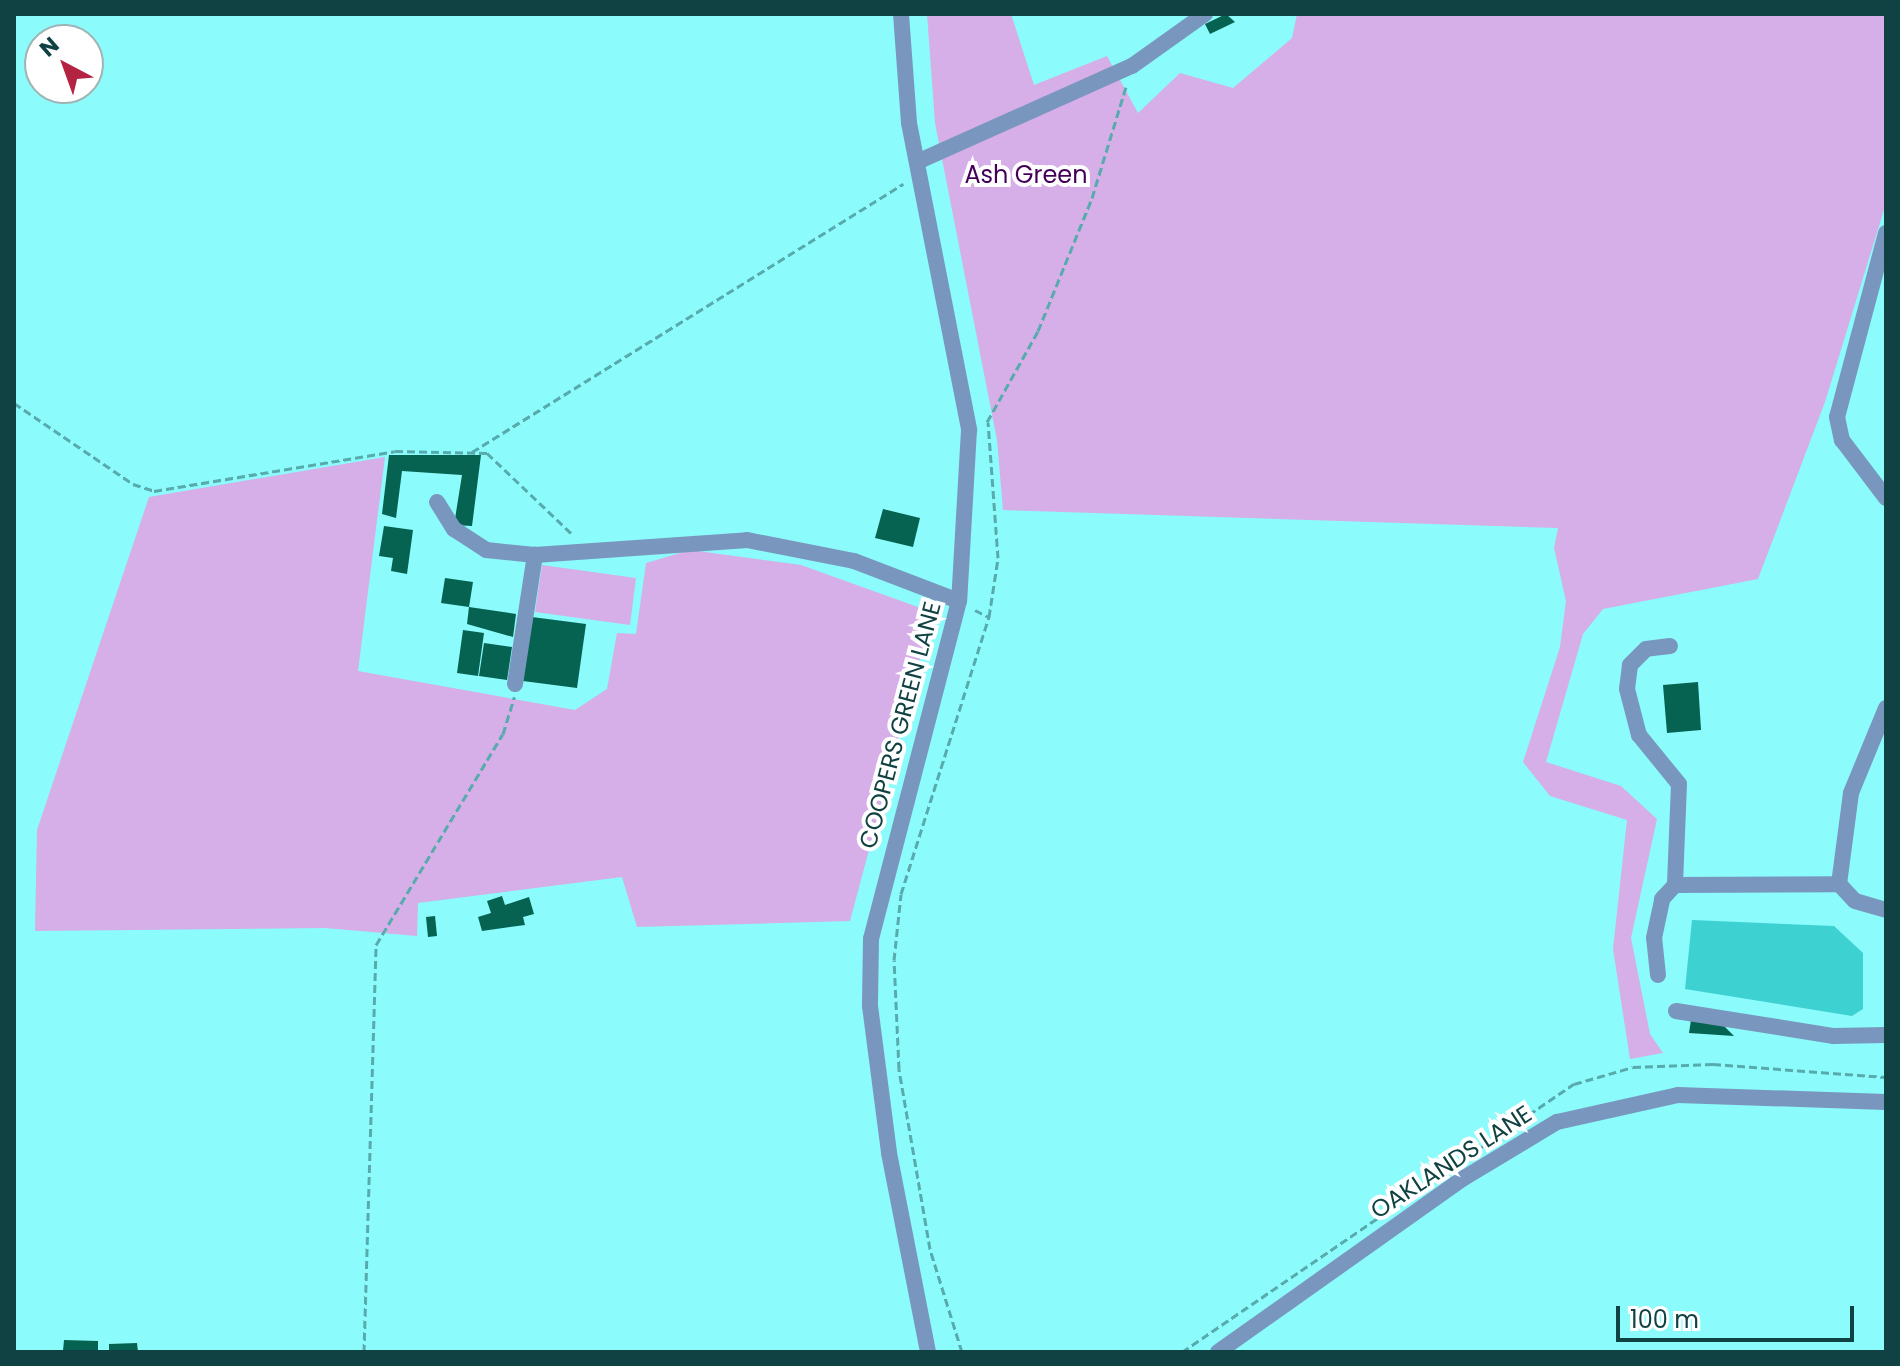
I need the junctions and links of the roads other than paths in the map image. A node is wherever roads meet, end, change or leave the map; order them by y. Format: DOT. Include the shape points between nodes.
graph roads {
  1 [pos="901,14"];
  2 [pos="1205,14"];
  3 [pos="919,171"];
  4 [pos="1886,233"];
  5 [pos="1886,498"];
  6 [pos="437,502"];
  7 [pos="535,555"];
  8 [pos="959,601"];
  9 [pos="1670,646"];
  10 [pos="515,684"];
  11 [pos="1886,708"];
  12 [pos="1839,884"];
  13 [pos="1675,885"];
  14 [pos="1886,910"];
  15 [pos="1658,975"];
  16 [pos="1676,1011"];
  17 [pos="1886,1035"];
  18 [pos="1886,1102"];
  19 [pos="928,1352"];
  20 [pos="1218,1352"];
  1 -- 3 [label="street, COOPERS GREEN LANE"];
  2 -- 3 [label="street" via="1132,66"];
  3 -- 8 [label="street, COOPERS GREEN LANE" via="969,430"];
  4 -- 5 [label="street" via="1837,417 1842,440"];
  6 -- 7 [label="street" via="454,529 486,550"];
  7 -- 8 [label="street" via="747,540 854,561"];
  7 -- 10 [label="street"];
  8 -- 19 [label="street, COOPERS GREEN LANE" via="871,939 870,1006 889,1153"];
  9 -- 13 [label="street" via="1646,649 1630,665 1627,689 1639,735 1679,784"];
  11 -- 12 [label="street" via="1851,793"];
  12 -- 13 [label="street"];
  12 -- 14 [label="street" via="1855,901"];
  13 -- 15 [label="street" via="1662,899 1654,938"];
  16 -- 17 [label="street" via="1834,1036"];
  18 -- 20 [label="street, OAKLANDS LANE" via="1678,1095 1557,1122 1464,1178"];
}
